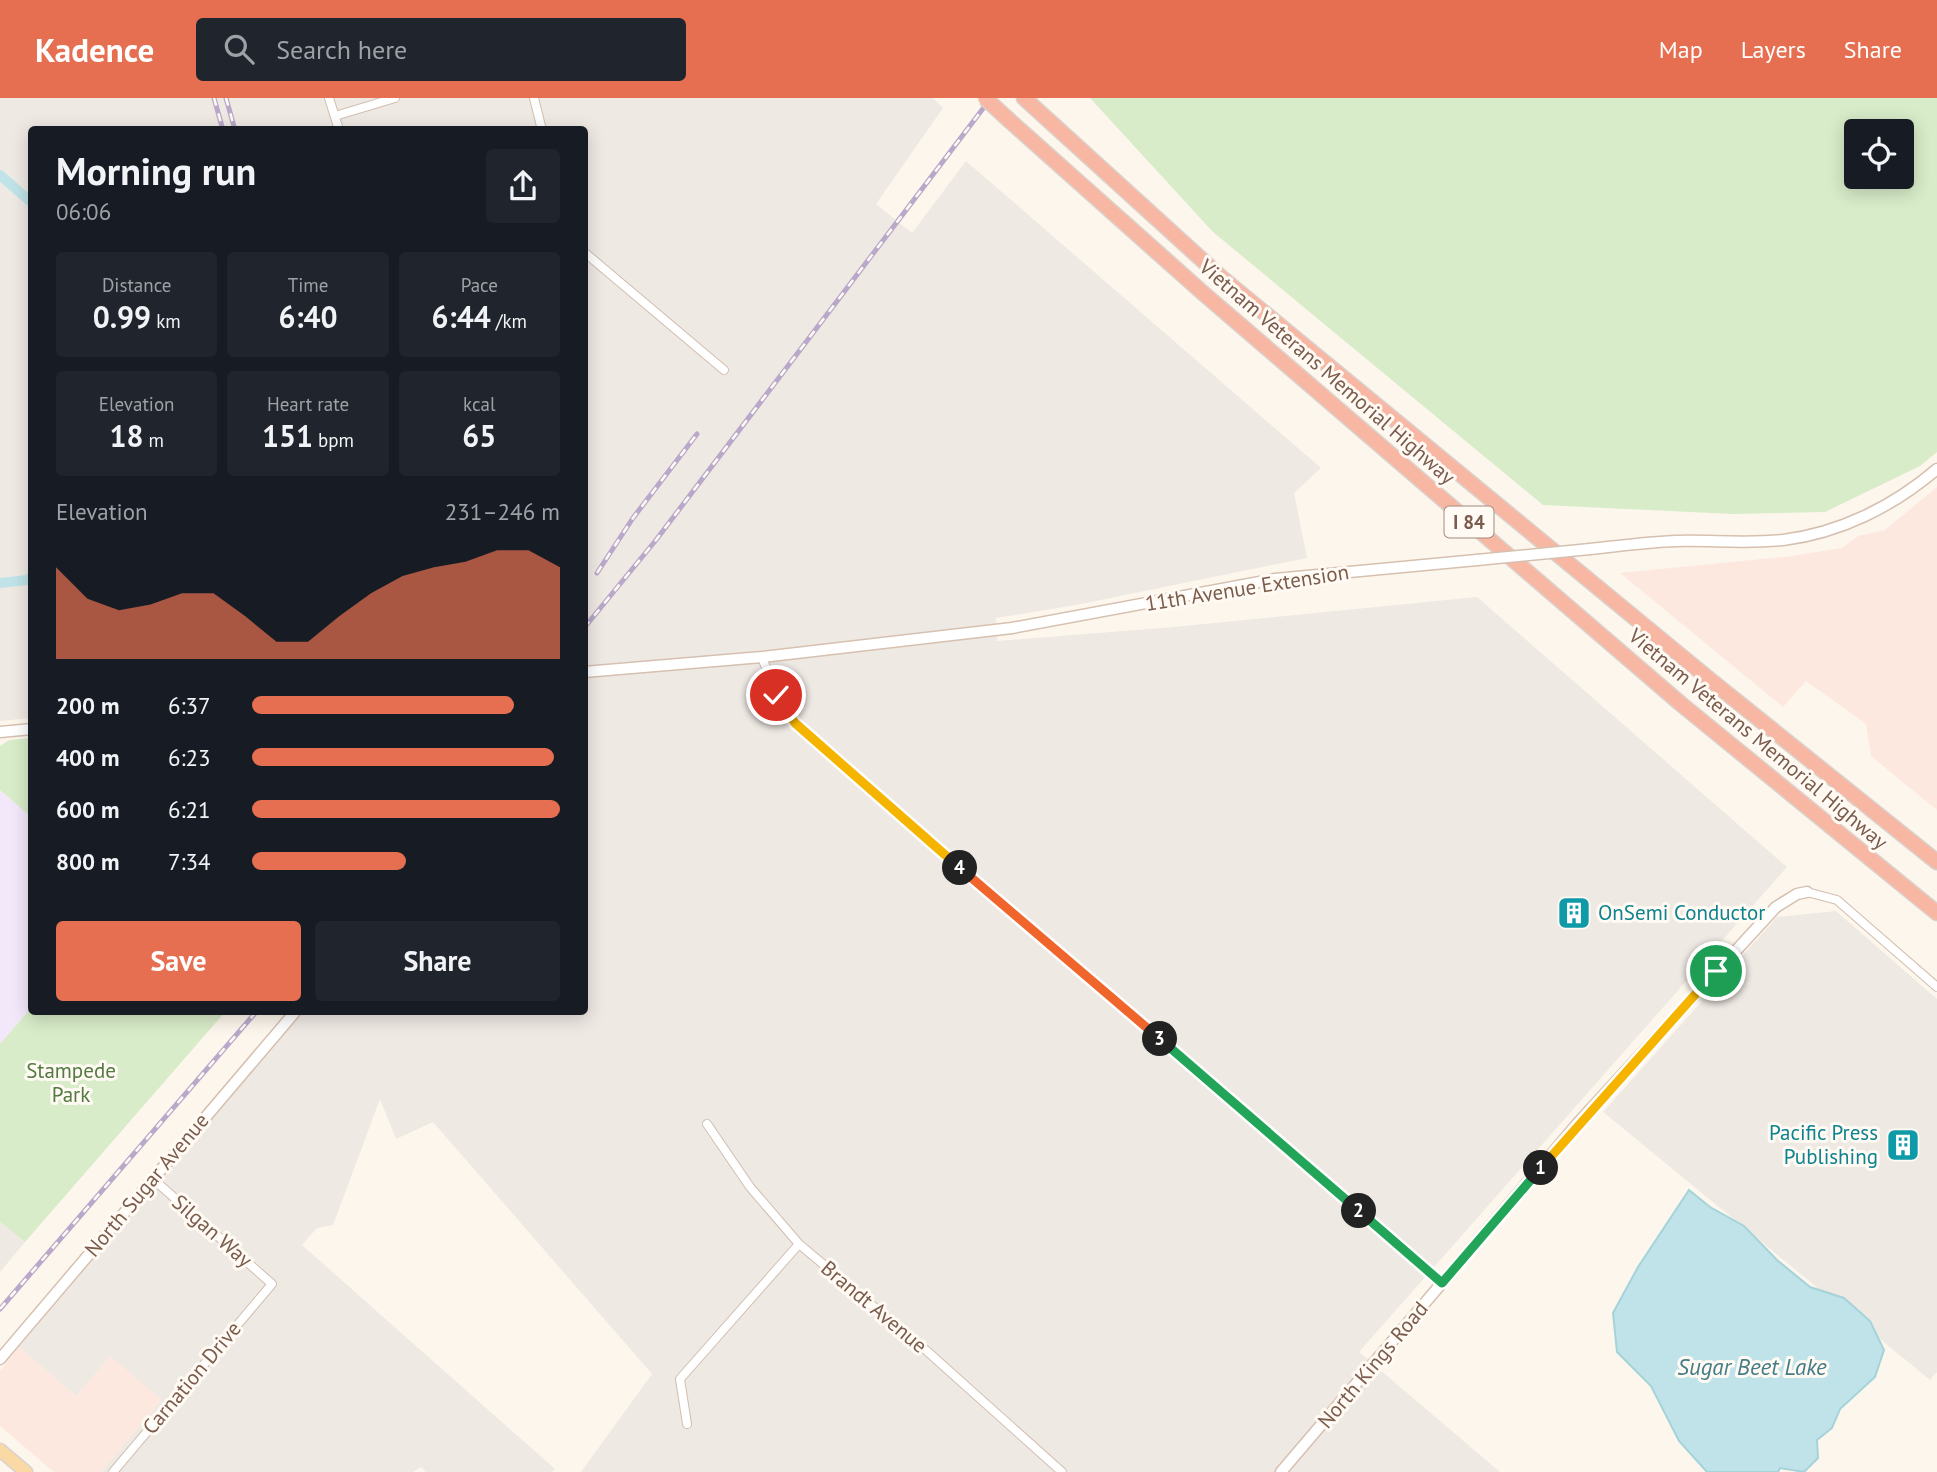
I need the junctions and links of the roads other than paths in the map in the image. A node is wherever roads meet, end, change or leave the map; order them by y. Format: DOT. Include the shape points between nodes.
graph roads {
  1 [pos="329,98"];
  2 [pos="394,98"];
  3 [pos="534,98"];
  4 [pos="985,98"];
  5 [pos="1024,98"];
  6 [pos="335,116"];
  7 [pos="337,126"];
  8 [pos="541,126"];
  9 [pos="588,255"];
  10 [pos="724,370"];
  11 [pos="1937,469"];
  12 [pos="762,657"];
  13 [pos="588,673"];
  14 [pos="28,729"];
  15 [pos="0,732"];
  16 [pos="1937,862"];
  17 [pos="1807,892"];
  18 [pos="1937,913"];
  19 [pos="1937,988"];
  20 [pos="292,1015"];
  21 [pos="707,1124"];
  22 [pos="153,1179"];
  23 [pos="799,1244"];
  24 [pos="1442,1283"];
  25 [pos="272,1284"];
  26 [pos="0,1359"];
  27 [pos="687,1424"];
  28 [pos="0,1450"];
  29 [pos="26,1472"];
  30 [pos="113,1472"];
  31 [pos="1062,1472"];
  32 [pos="1281,1472"];
  1 -- 6 [label="street"];
  2 -- 6 [label="street"];
  3 -- 8 [label="street"];
  4 -- 18 [label="highway, Vietnam Veterans Memorial Highway / I 84, bridge" via="1203,293 1681,704"];
  5 -- 16 [label="highway, Vietnam Veterans Memorial Highway / I 84" via="1222,278"];
  6 -- 7 [label="street"];
  9 -- 10 [label="street"];
  11 -- 12 [label="street, 11th Avenue Extension, bridge" via="1891,504 1815,534 1782,540 1673,541 1275,579 1012,628"];
  12 -- 13 [label="street, 11th Avenue Extension"];
  12 -- 24 [label="street" via="776,695 795,723"];
  14 -- 15 [label="street"];
  17 -- 19 [label="street" via="1837,900"];
  17 -- 24 [label="street, North Kings Road" via="1776,907 1716,971"];
  20 -- 22 [label="street, North Sugar Avenue"];
  21 -- 23 [label="street, Brandt Avenue" via="750,1187"];
  22 -- 25 [label="street, Silgan Way"];
  22 -- 26 [label="street, North Sugar Avenue"];
  23 -- 27 [label="street" via="680,1379"];
  23 -- 31 [label="street, Brandt Avenue"];
  24 -- 32 [label="street, North Kings Road"];
  25 -- 30 [label="street, Carnation Drive"];
  28 -- 29 [label="main road"];
}
